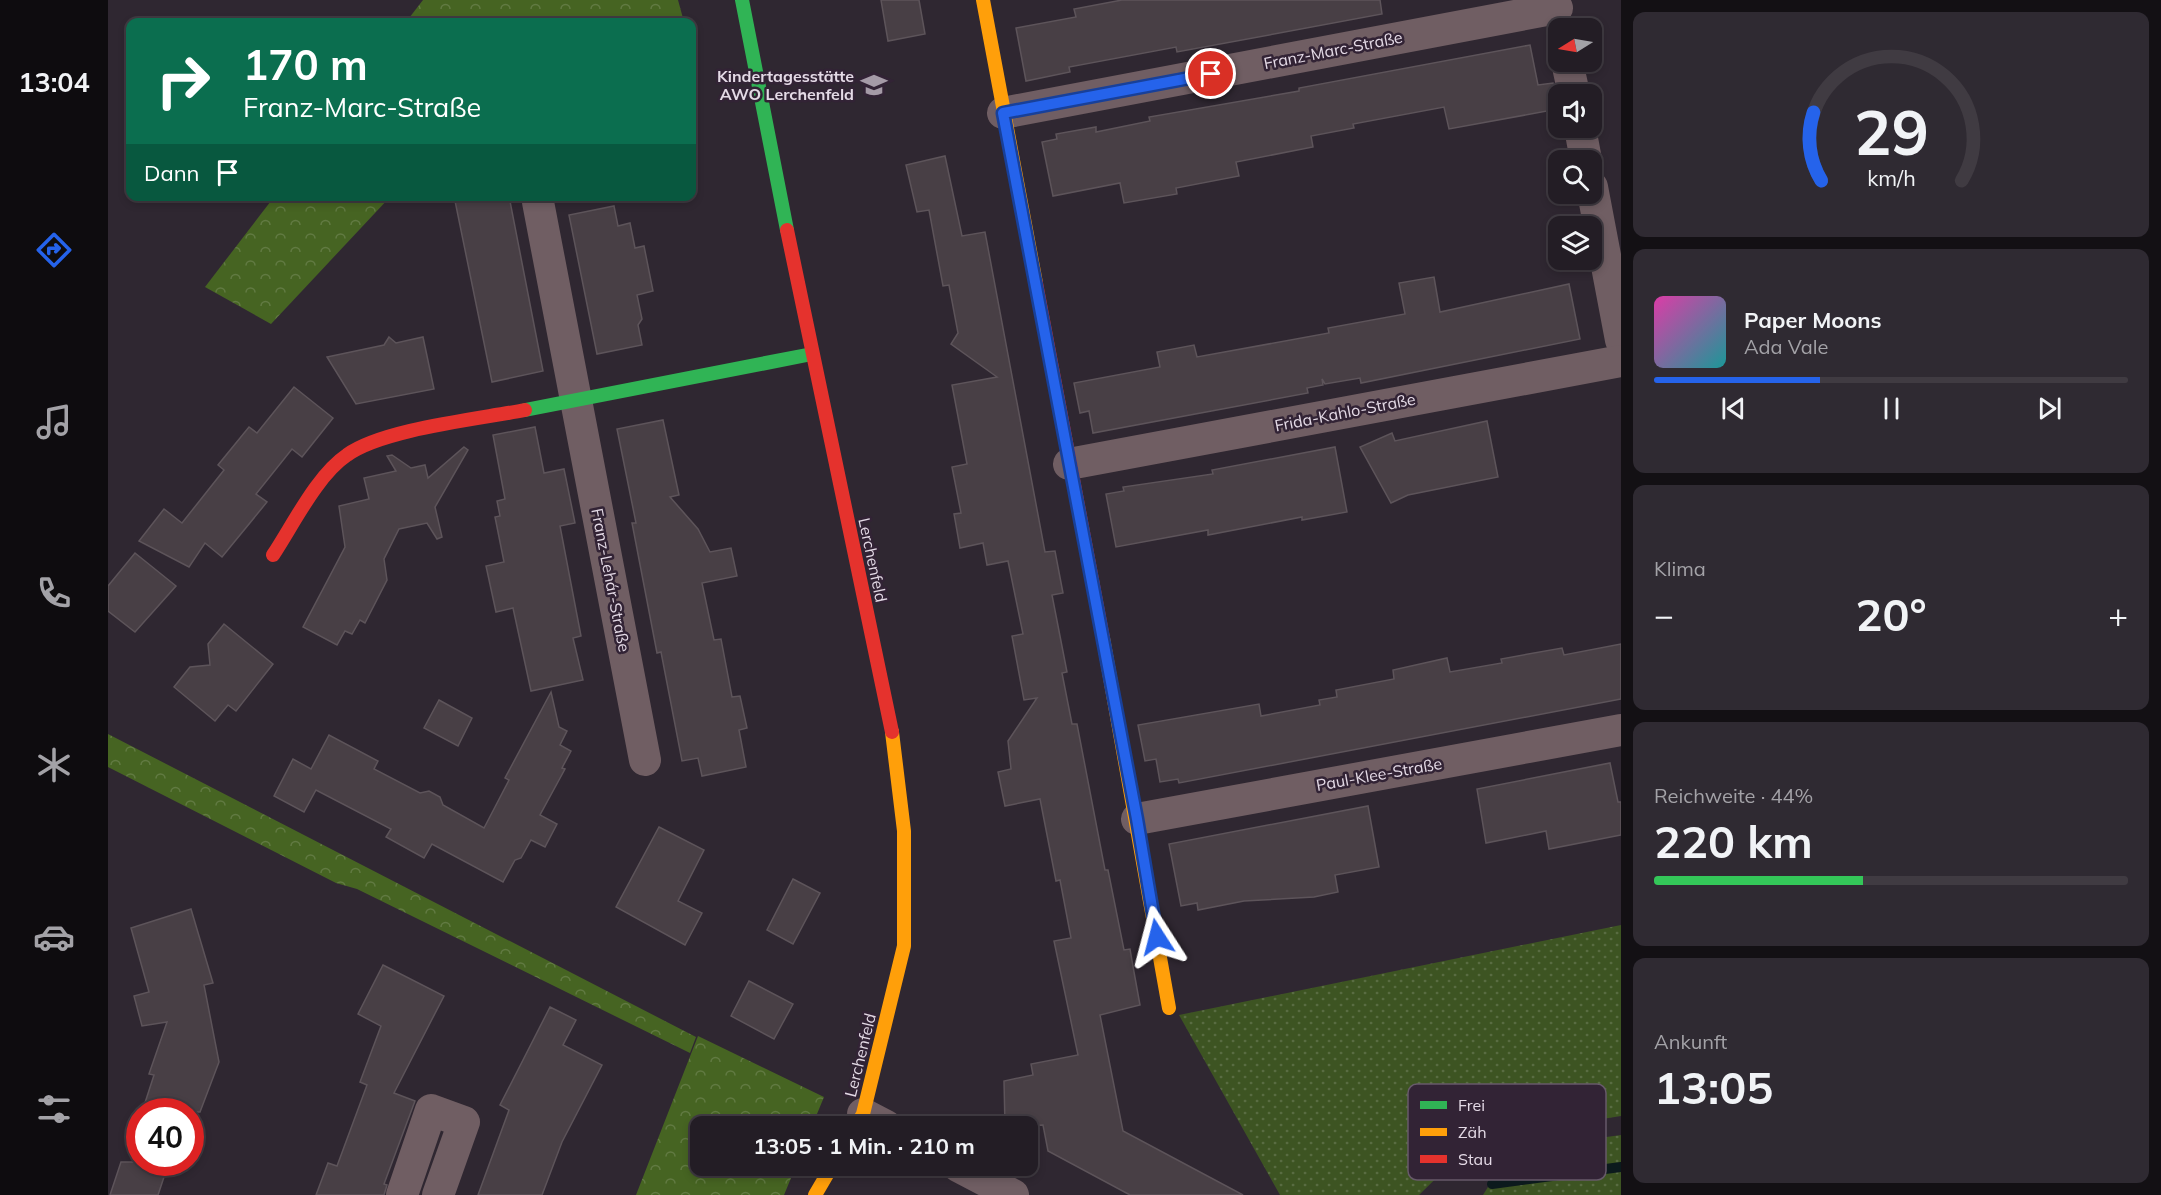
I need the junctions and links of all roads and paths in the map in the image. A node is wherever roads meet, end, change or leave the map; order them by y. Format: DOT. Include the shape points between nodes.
graph roads {
  1 [pos="742,0"];
  2 [pos="982,0"];
  3 [pos="1558,12"];
  4 [pos="1003,113"];
  5 [pos="538,202"];
  6 [pos="1595,204"];
  7 [pos="1621,340"];
  8 [pos="812,354"];
  9 [pos="1621,361"];
  10 [pos="578,400"];
  11 [pos="1069,464"];
  12 [pos="273,555"];
  13 [pos="1621,730"];
  14 [pos="645,760"];
  15 [pos="1137,819"];
  16 [pos="1168,1008"];
  17 [pos="869,1116"];
  18 [pos="826,1176"];
  19 [pos="977,1176"];
  20 [pos="402,1195"];
  21 [pos="438,1195"];
  22 [pos="815,1195"];
  23 [pos="1013,1195"];
  1 -- 8 [label="street, Lerchenfeld"];
  2 -- 4 [label="street"];
  3 -- 4 [label="street, Franz-Marc-Straße"];
  4 -- 11 [label="street"];
  5 -- 10 [label="street, Franz-Lehár-Straße"];
  6 -- 7 [label="street"];
  8 -- 10 [label="street"];
  8 -- 17 [label="street, Lerchenfeld" via="890,719 904,831 904,946"];
  9 -- 11 [label="street, Frida-Kahlo-Straße"];
  10 -- 12 [label="street" via="377,439 346,455 324,478"];
  10 -- 14 [label="street, Franz-Lehár-Straße"];
  11 -- 15 [label="street"];
  13 -- 15 [label="street, Paul-Klee-Straße"];
  15 -- 16 [label="street"];
  18 -- 22 [label="street"];
  19 -- 23 [label="street"];
  20 -- 21 [label="street" via="431,1110 464,1122"];
}
